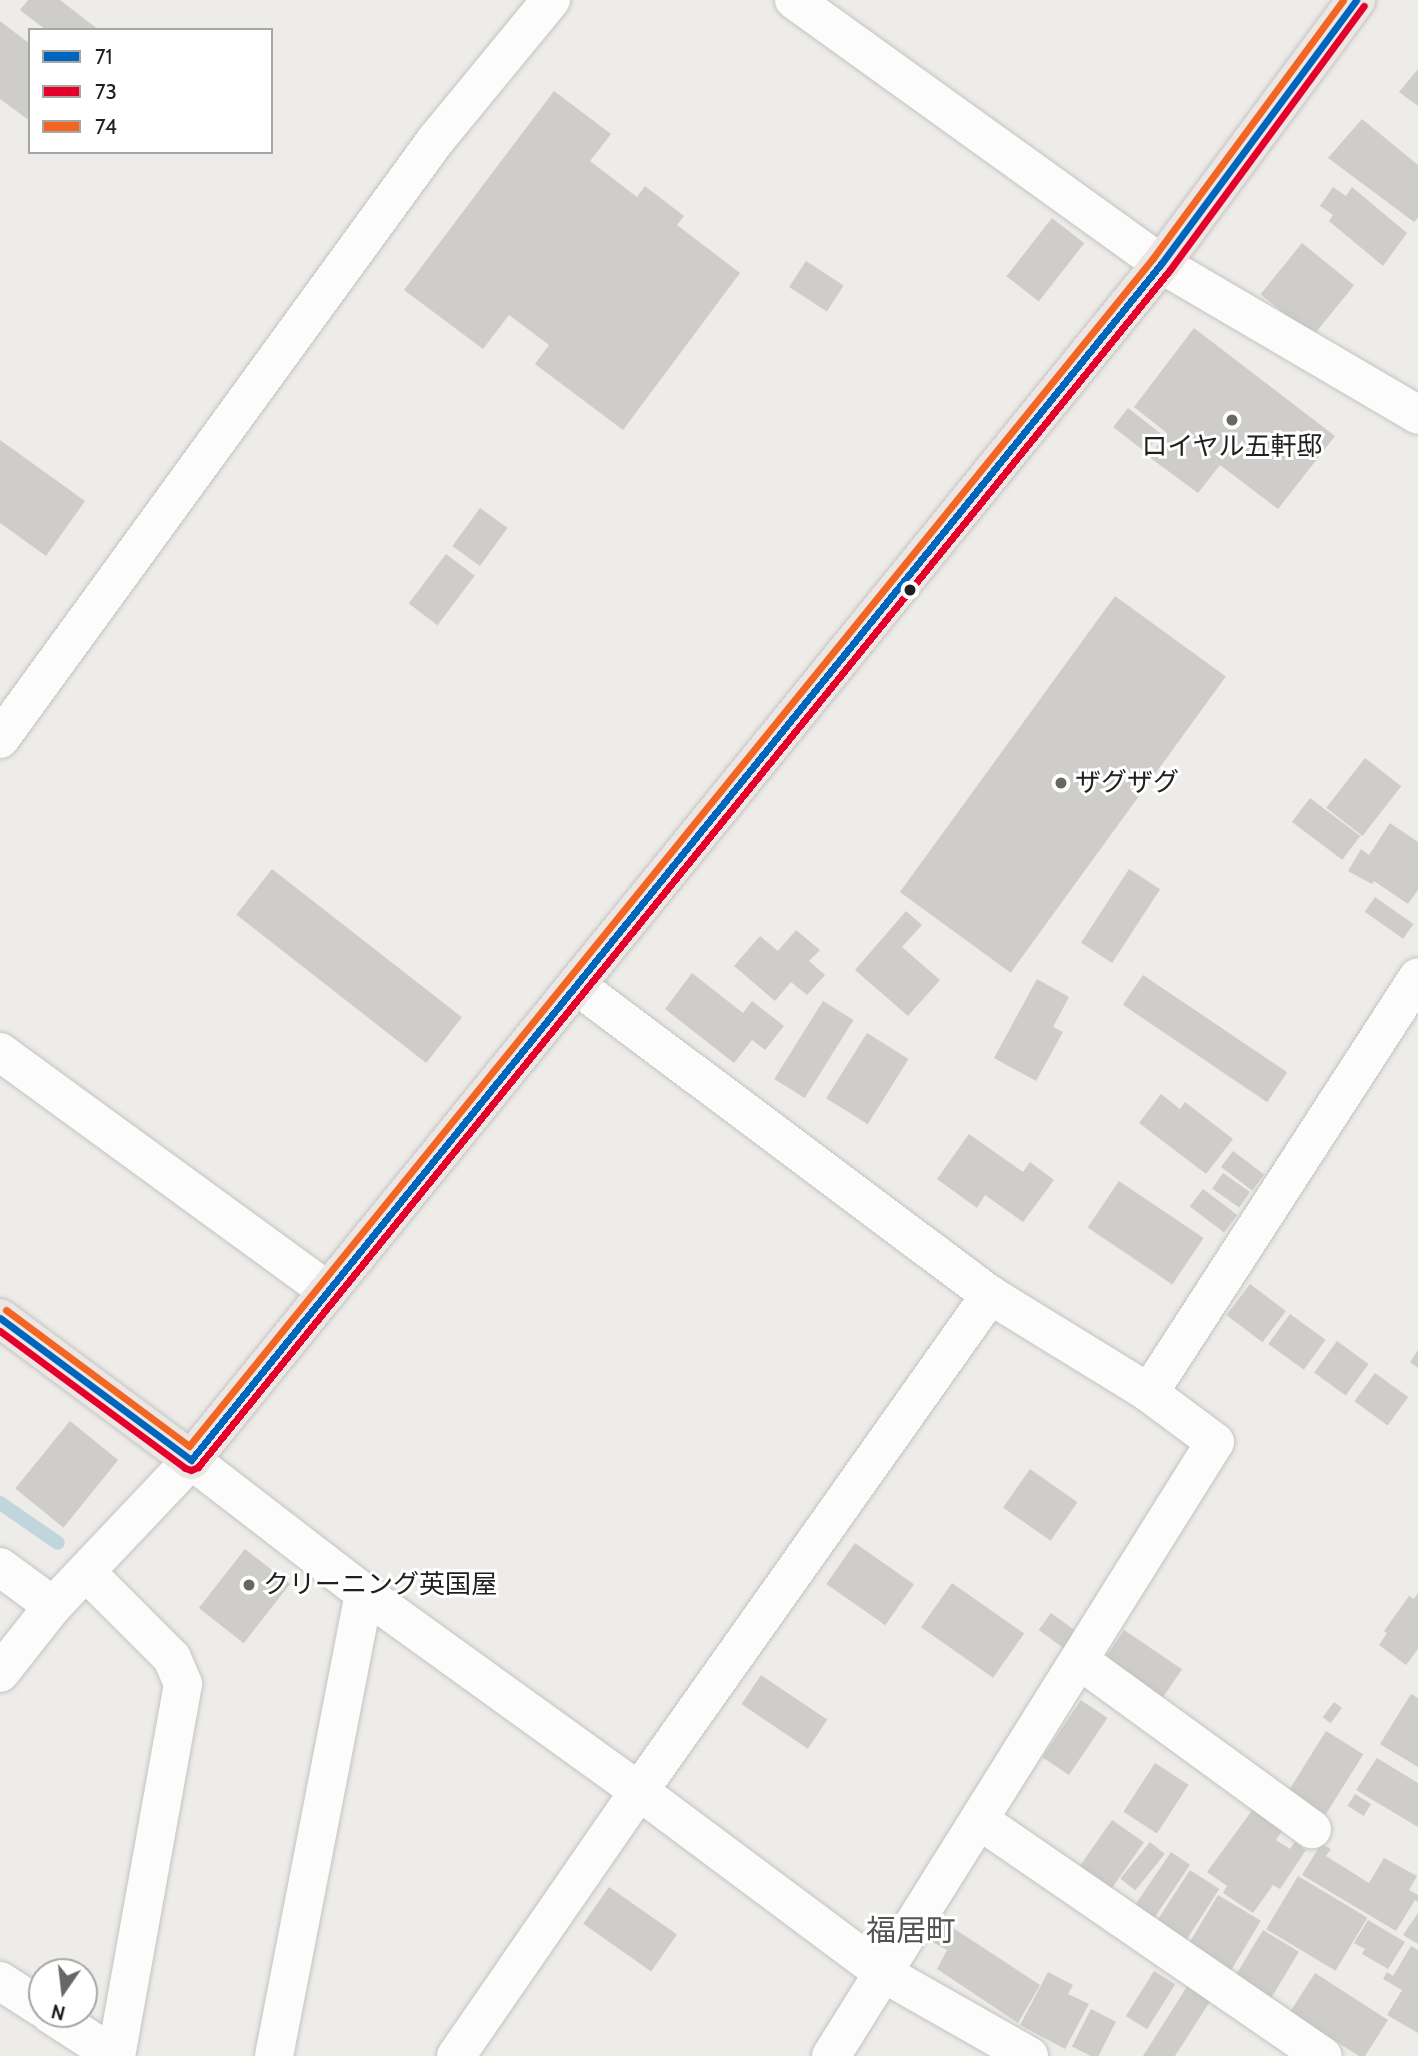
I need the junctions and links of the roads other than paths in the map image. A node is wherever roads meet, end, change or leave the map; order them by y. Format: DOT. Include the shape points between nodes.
graph roads {
  1 [pos="551,0"];
  2 [pos="794,0"];
  3 [pos="1356,0"];
  4 [pos="1161,264"];
  5 [pos="1418,415"];
  6 [pos="0,738"];
  7 [pos="1418,977"];
  8 [pos="576,985"];
  9 [pos="0,1052"];
  10 [pos="328,1291"];
  11 [pos="990,1295"];
  12 [pos="0,1318"];
  13 [pos="1149,1393"];
  14 [pos="191,1460"];
  15 [pos="0,1567"];
  16 [pos="87,1573"];
  17 [pos="364,1593"];
  18 [pos="53,1605"];
  19 [pos="1079,1660"];
  20 [pos="0,1673"];
  21 [pos="639,1791"];
  22 [pos="979,1820"];
  23 [pos="1312,1829"];
  24 [pos="883,1973"];
  25 [pos="0,1981"];
  26 [pos="28,1999"];
  27 [pos="72,2028"];
  28 [pos="116,2056"];
  29 [pos="274,2056"];
  30 [pos="456,2056"];
  31 [pos="831,2056"];
  32 [pos="1029,2056"];
  33 [pos="1323,2056"];
  1 -- 6 [label="street" via="435,141"];
  2 -- 4 [label="street"];
  3 -- 4 [label="highway"];
  4 -- 5 [label="street"];
  4 -- 8 [label="highway"];
  7 -- 13 [label="street"];
  8 -- 10 [label="highway"];
  8 -- 11 [label="street"];
  9 -- 10 [label="street"];
  10 -- 14 [label="highway"];
  11 -- 13 [label="street"];
  11 -- 21 [label="street"];
  12 -- 14 [label="highway"];
  13 -- 19 [label="street" via="1215,1442"];
  14 -- 16 [label="street"];
  14 -- 17 [label="street"];
  15 -- 18 [label="street"];
  16 -- 18 [label="street"];
  16 -- 28 [label="street" via="172,1658 184,1684"];
  17 -- 21 [label="street"];
  17 -- 29 [label="street"];
  18 -- 20 [label="street"];
  19 -- 22 [label="street"];
  19 -- 23 [label="street"];
  21 -- 24 [label="street"];
  21 -- 30 [label="street"];
  22 -- 24 [label="street"];
  22 -- 33 [label="street"];
  24 -- 31 [label="street"];
  24 -- 32 [label="street"];
  25 -- 26 [label="street"];
  27 -- 28 [label="street"];
}
